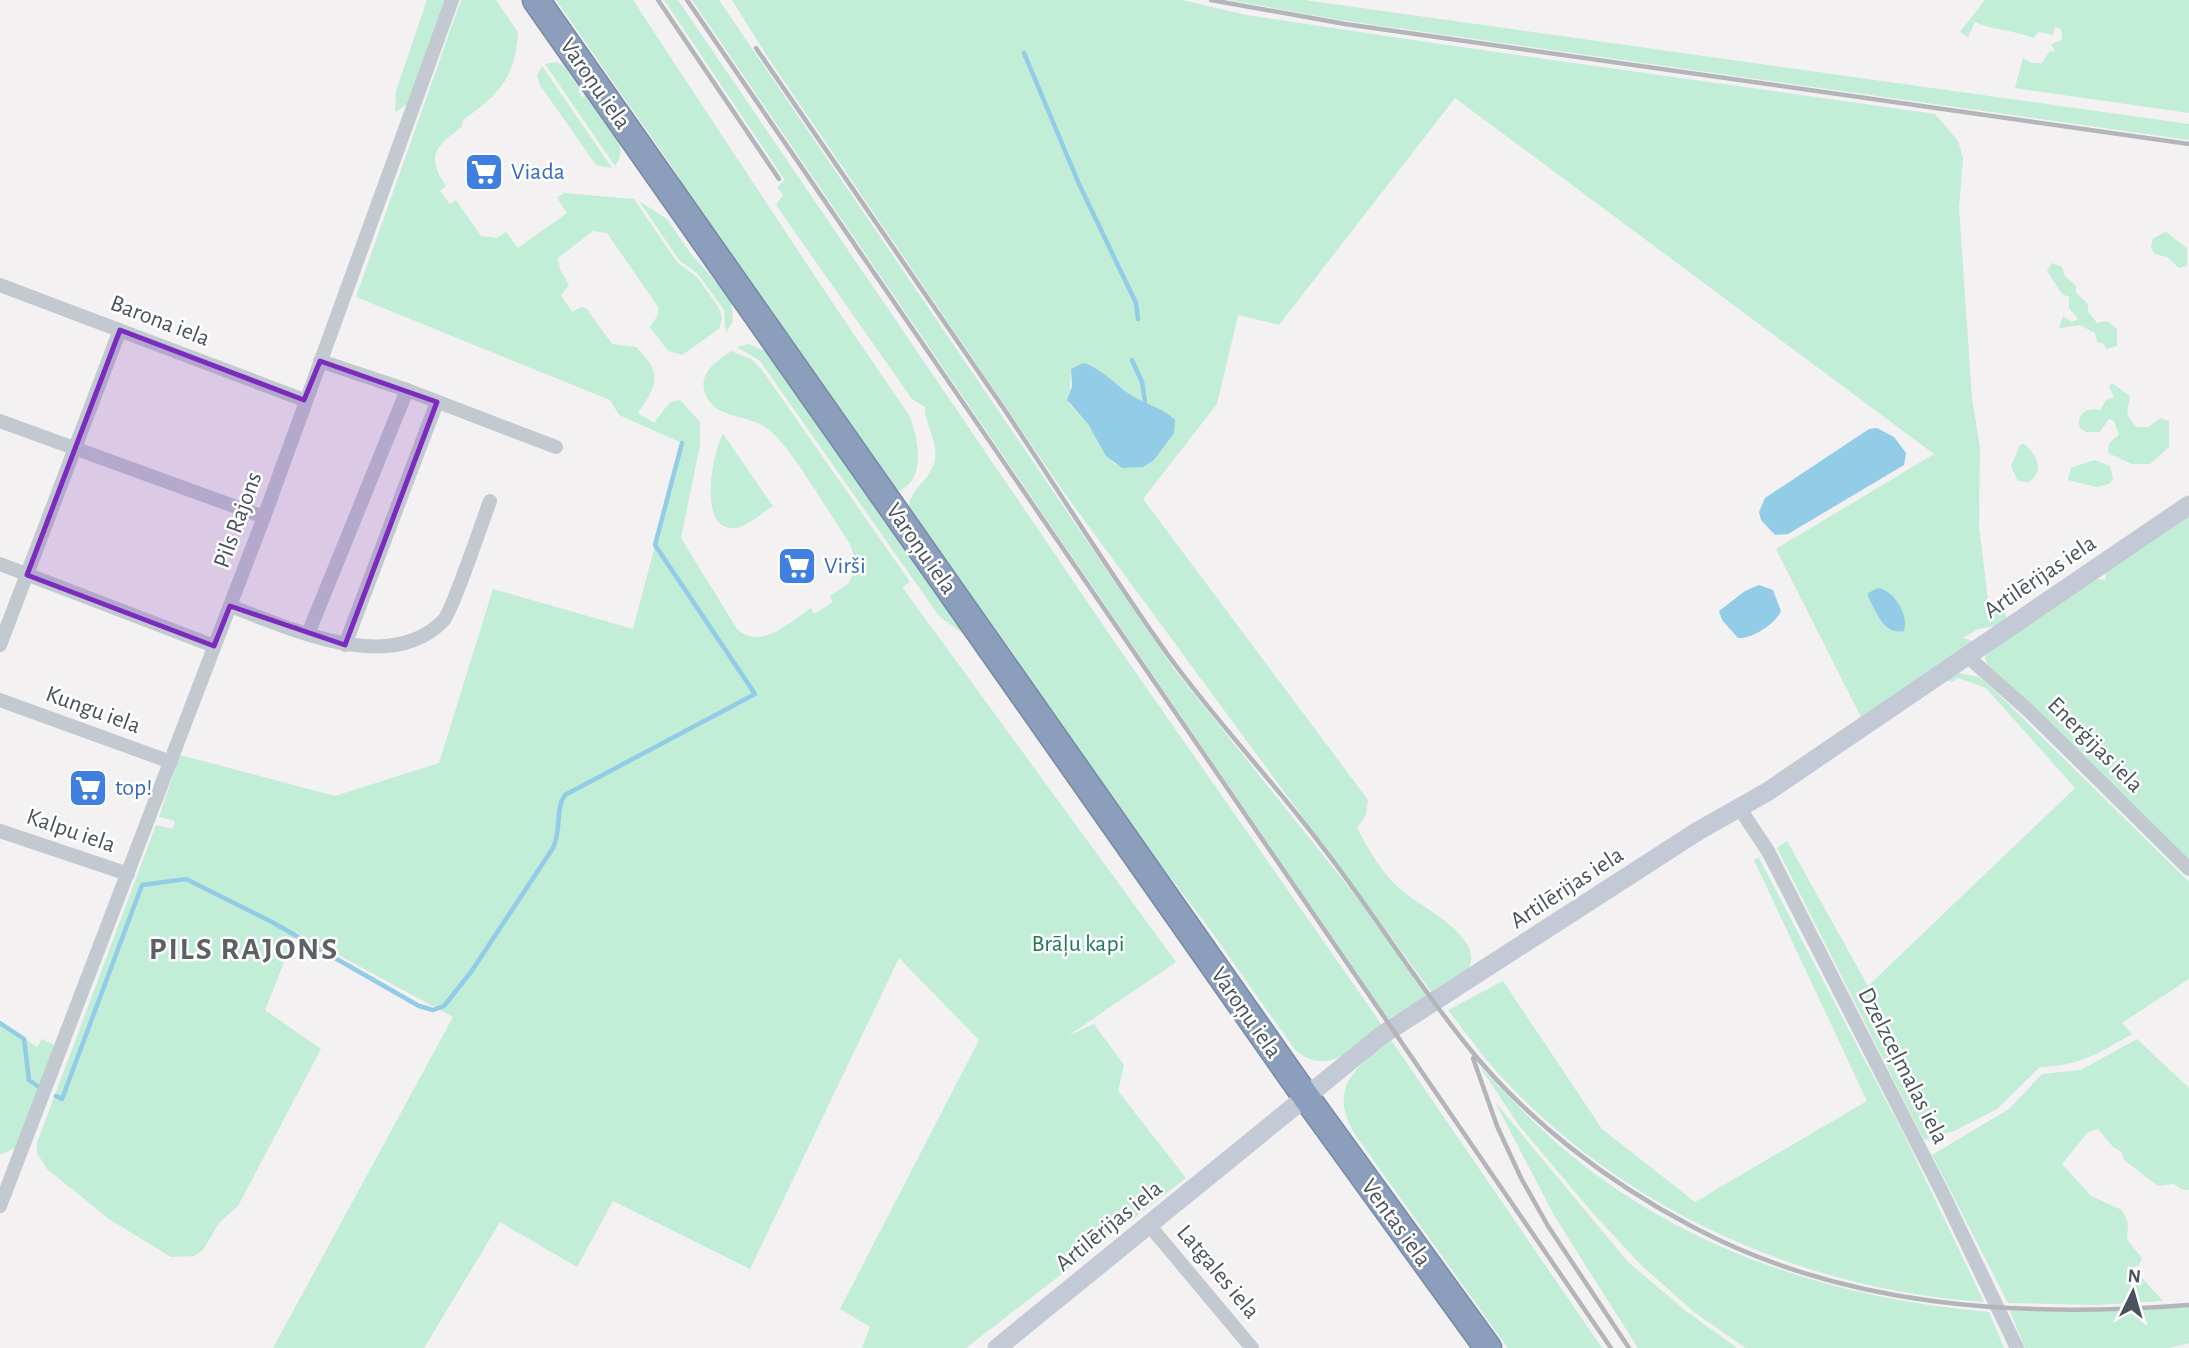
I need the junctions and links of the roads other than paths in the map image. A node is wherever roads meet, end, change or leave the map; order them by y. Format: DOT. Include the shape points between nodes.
graph roads {
  1 [pos="452,0"];
  2 [pos="536,0"];
  3 [pos="0,285"];
  4 [pos="120,330"];
  5 [pos="320,361"];
  6 [pos="407,390"];
  7 [pos="304,400"];
  8 [pos="437,402"];
  9 [pos="0,421"];
  10 [pos="556,447"];
  11 [pos="75,448"];
  12 [pos="490,501"];
  13 [pos="2189,505"];
  14 [pos="264,517"];
  15 [pos="0,564"];
  16 [pos="27,575"];
  17 [pos="230,606"];
  18 [pos="308,635"];
  19 [pos="0,645"];
  20 [pos="345,645"];
  21 [pos="214,646"];
  22 [pos="1967,656"];
  23 [pos="0,700"];
  24 [pos="171,762"];
  25 [pos="1740,809"];
  26 [pos="0,831"];
  27 [pos="2189,869"];
  28 [pos="128,874"];
  29 [pos="1306,1097"];
  30 [pos="7,1171"];
  31 [pos="0,1206"];
  32 [pos="1149,1225"];
  33 [pos="998,1348"];
  34 [pos="1252,1348"];
  35 [pos="1488,1348"];
  36 [pos="2017,1348"];
  1 -- 5 [label="street, Pils Rajons"];
  2 -- 29 [label="highway, Varoņu iela"];
  3 -- 4 [label="street, Barona iela"];
  4 -- 7 [label="street, Barona iela"];
  4 -- 11 [label="street"];
  5 -- 6 [label="street"];
  5 -- 7 [label="street, Pils Rajons"];
  6 -- 8 [label="street"];
  6 -- 18 [label="street"];
  7 -- 14 [label="street, Pils Rajons"];
  8 -- 10 [label="street"];
  8 -- 20 [label="street"];
  9 -- 11 [label="street"];
  11 -- 14 [label="street"];
  11 -- 16 [label="street"];
  12 -- 20 [label="street" via="445,621 407,644"];
  13 -- 22 [label="street, Artilērijas iela"];
  14 -- 17 [label="street, Pils Rajons"];
  15 -- 16 [label="street"];
  16 -- 19 [label="street"];
  16 -- 21 [label="street"];
  17 -- 18 [label="street"];
  17 -- 21 [label="street, Pils Rajons"];
  18 -- 20 [label="street"];
  21 -- 24 [label="street, Pils Rajons"];
  22 -- 25 [label="street, Artilērijas iela"];
  22 -- 27 [label="street, Enerģijas iela"];
  23 -- 24 [label="street, Kungu iela"];
  24 -- 28 [label="street, Pils Rajons"];
  25 -- 29 [label="street, Artilērijas iela" via="1698,831 1382,1035"];
  25 -- 36 [label="street, Dzelzceļmalas iela" via="1768,851"];
  26 -- 28 [label="street, Kalpu iela"];
  28 -- 30 [label="street, Pils Rajons" via="61,1053"];
  29 -- 32 [label="street, Artilērijas iela"];
  29 -- 35 [label="highway, Ventas iela"];
  30 -- 31 [label="street, Pils Rajons"];
  32 -- 33 [label="street, Artilērijas iela"];
  32 -- 34 [label="street, Latgales iela"];
}
